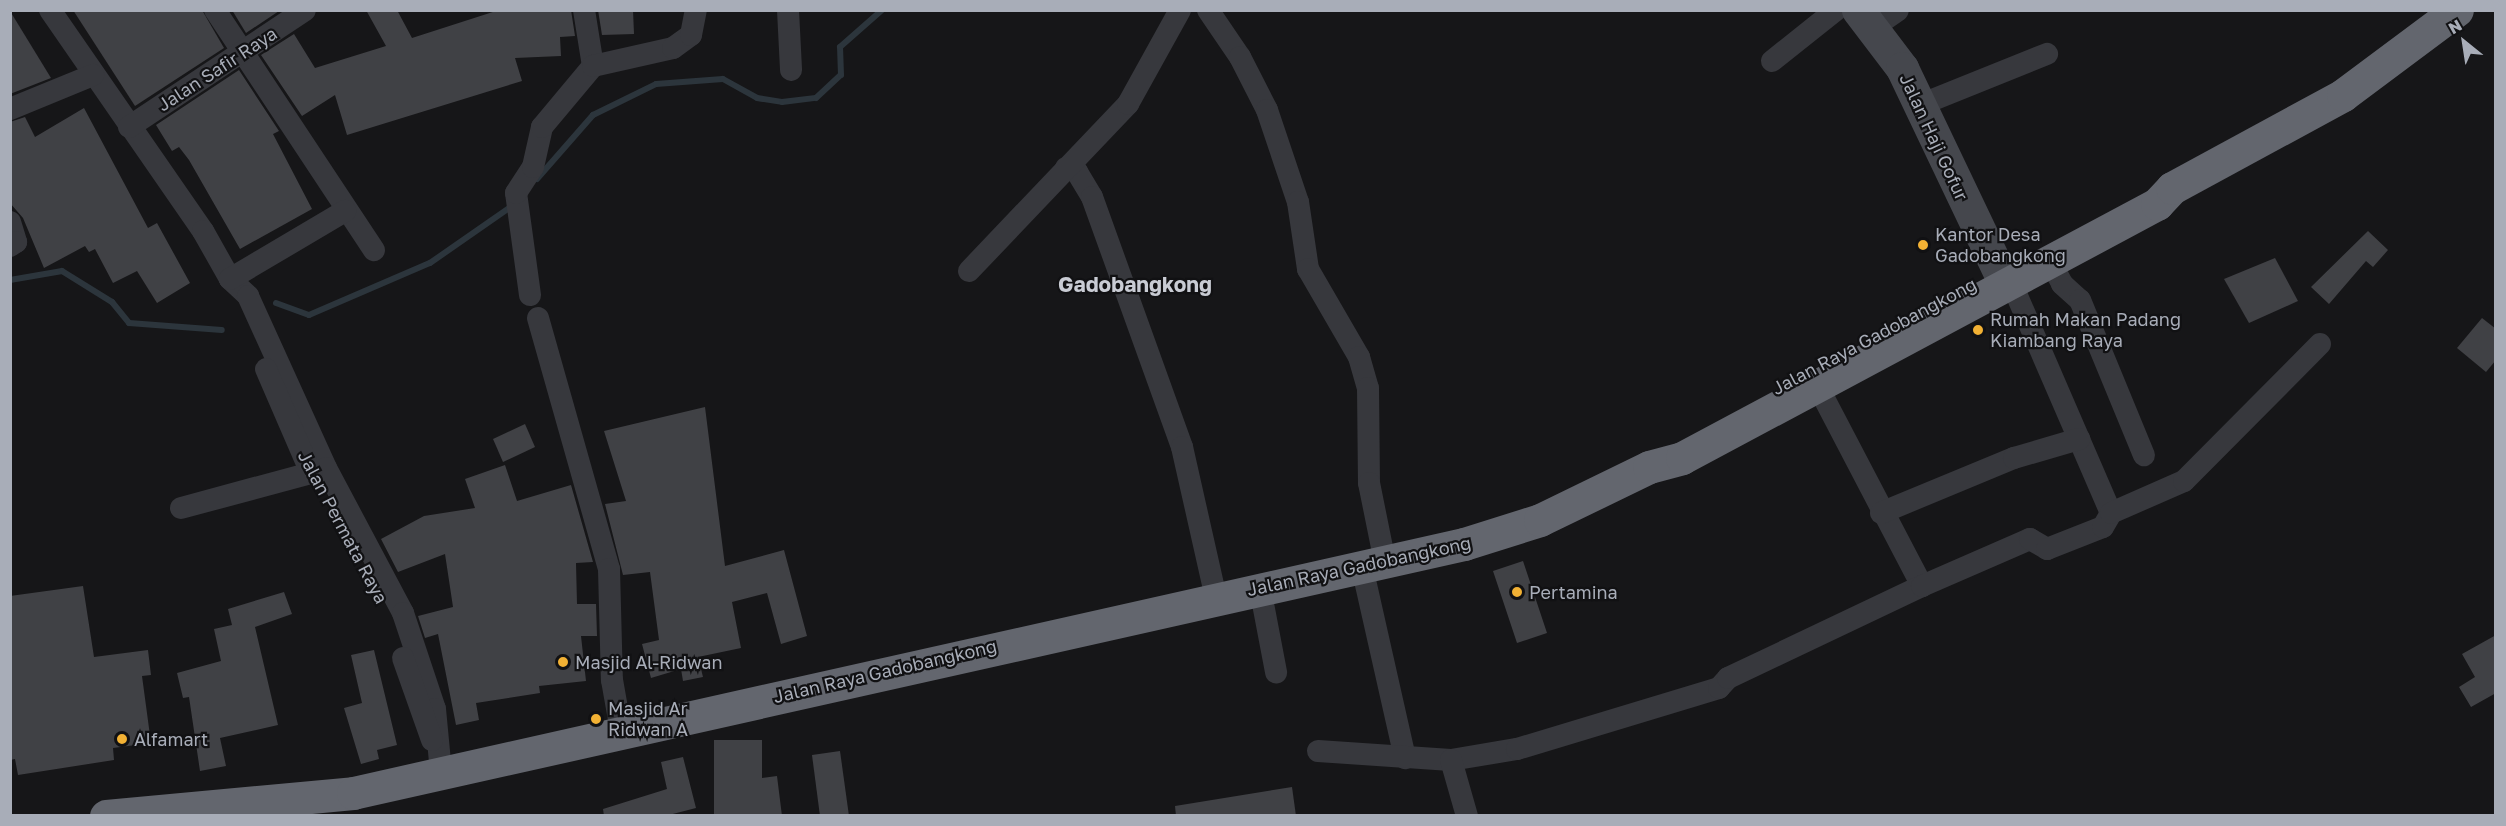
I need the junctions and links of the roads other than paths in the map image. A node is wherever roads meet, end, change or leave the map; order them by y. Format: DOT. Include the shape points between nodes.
graph roads {
  1 [pos="50,10"];
  2 [pos="214,10"];
  3 [pos="305,10"];
  4 [pos="584,10"];
  5 [pos="696,10"];
  6 [pos="788,10"];
  7 [pos="1180,10"];
  8 [pos="1208,10"];
  9 [pos="1836,10"];
  10 [pos="2457,10"];
  11 [pos="1877,16"];
  12 [pos="241,53"];
  13 [pos="2047,54"];
  14 [pos="1772,61"];
  15 [pos="592,66"];
  16 [pos="791,70"];
  17 [pos="93,75"];
  18 [pos="1920,105"];
  19 [pos="10,109"];
  20 [pos="129,127"];
  21 [pos="1066,168"];
  22 [pos="2172,188"];
  23 [pos="345,211"];
  24 [pos="10,222"];
  25 [pos="10,246"];
  26 [pos="374,250"];
  27 [pos="2050,261"];
  28 [pos="969,271"];
  29 [pos="2005,276"];
  30 [pos="230,279"];
  31 [pos="530,295"];
  32 [pos="538,318"];
  33 [pos="2320,344"];
  34 [pos="1817,385"];
  35 [pos="2079,439"];
  36 [pos="2144,455"];
  37 [pos="1649,467"];
  38 [pos="311,473"];
  39 [pos="181,508"];
  40 [pos="1881,513"];
  41 [pos="2111,513"];
  42 [pos="1373,564"];
  43 [pos="1922,586"];
  44 [pos="1260,588"];
  45 [pos="1215,598"];
  46 [pos="1276,672"];
  47 [pos="621,731"];
  48 [pos="1318,751"];
  49 [pos="438,758"];
  50 [pos="1404,758"];
  51 [pos="1451,760"];
  52 [pos="106,816"];
  53 [pos="1467,816"];
  1 -- 17 [label="street"];
  2 -- 12 [label="street"];
  3 -- 12 [label="street, Jalan Safir Raya"];
  4 -- 15 [label="street"];
  5 -- 15 [label="street" via="691,34 674,48"];
  6 -- 16 [label="street"];
  7 -- 21 [label="street" via="1145,80"];
  8 -- 42 [label="street" via="1240,57 1266,110 1298,202 1308,269 1359,357 1368,388"];
  9 -- 14 [label="street"];
  10 -- 22 [label="highway, Jalan Raya Gadobangkong" via="2300,122"];
  11 -- 18 [label="street, Jalan Haji Gofur"];
  12 -- 20 [label="street, Jalan Safir Raya"];
  12 -- 23 [label="street"];
  13 -- 18 [label="street"];
  15 -- 31 [label="street" via="542,128 533,167 516,193 515,218 525,247"];
  17 -- 19 [label="street"];
  17 -- 20 [label="street"];
  18 -- 29 [label="street, Jalan Haji Gofur"];
  20 -- 30 [label="street" via="203,231"];
  21 -- 28 [label="street"];
  21 -- 45 [label="street" via="1077,172 1092,197 1182,447"];
  22 -- 27 [label="highway, Jalan Raya Gadobangkong" via="2157,204"];
  22 -- 29 [label="highway, Jalan Raya Gadobangkong" via="2150,191"];
  23 -- 26 [label="street"];
  23 -- 30 [label="street"];
  24 -- 25 [label="street" via="16,242"];
  27 -- 29 [label="highway, Jalan Raya Gadobangkong"];
  27 -- 36 [label="street" via="2062,284 2080,300"];
  29 -- 34 [label="highway, Jalan Raya Gadobangkong"];
  29 -- 35 [label="street"];
  29 -- 37 [label="highway, Jalan Raya Gadobangkong" via="1673,442"];
  30 -- 38 [label="street, Jalan Permata Raya" via="234,303"];
  30 -- 49 [label="street" via="248,296 326,468 403,613 435,709"];
  32 -- 47 [label="street" via="609,569 612,680"];
  33 -- 41 [label="street" via="2184,481"];
  34 -- 37 [label="highway, Jalan Raya Gadobangkong" via="1682,458"];
  34 -- 40 [label="street"];
  35 -- 40 [label="street" via="2014,458"];
  35 -- 41 [label="street"];
  37 -- 42 [label="highway, Jalan Raya Gadobangkong" via="1540,520"];
  38 -- 39 [label="street"];
  38 -- 49 [label="street, Jalan Permata Raya" via="391,618 419,713"];
  40 -- 43 [label="street"];
  41 -- 43 [label="street" via="2103,527 2047,549 2030,539"];
  42 -- 44 [label="highway, Jalan Raya Gadobangkong"];
  42 -- 50 [label="street"];
  43 -- 51 [label="street" via="1728,678 1719,688 1517,749"];
  44 -- 45 [label="highway, Jalan Raya Gadobangkong"];
  44 -- 46 [label="street"];
  45 -- 47 [label="highway, Jalan Raya Gadobangkong"];
  47 -- 49 [label="highway, Jalan Raya Gadobangkong"];
  48 -- 50 [label="street"];
  49 -- 52 [label="highway, Jalan Raya Gadobangkong" via="353,793"];
  50 -- 51 [label="street"];
  51 -- 53 [label="street"];
}
